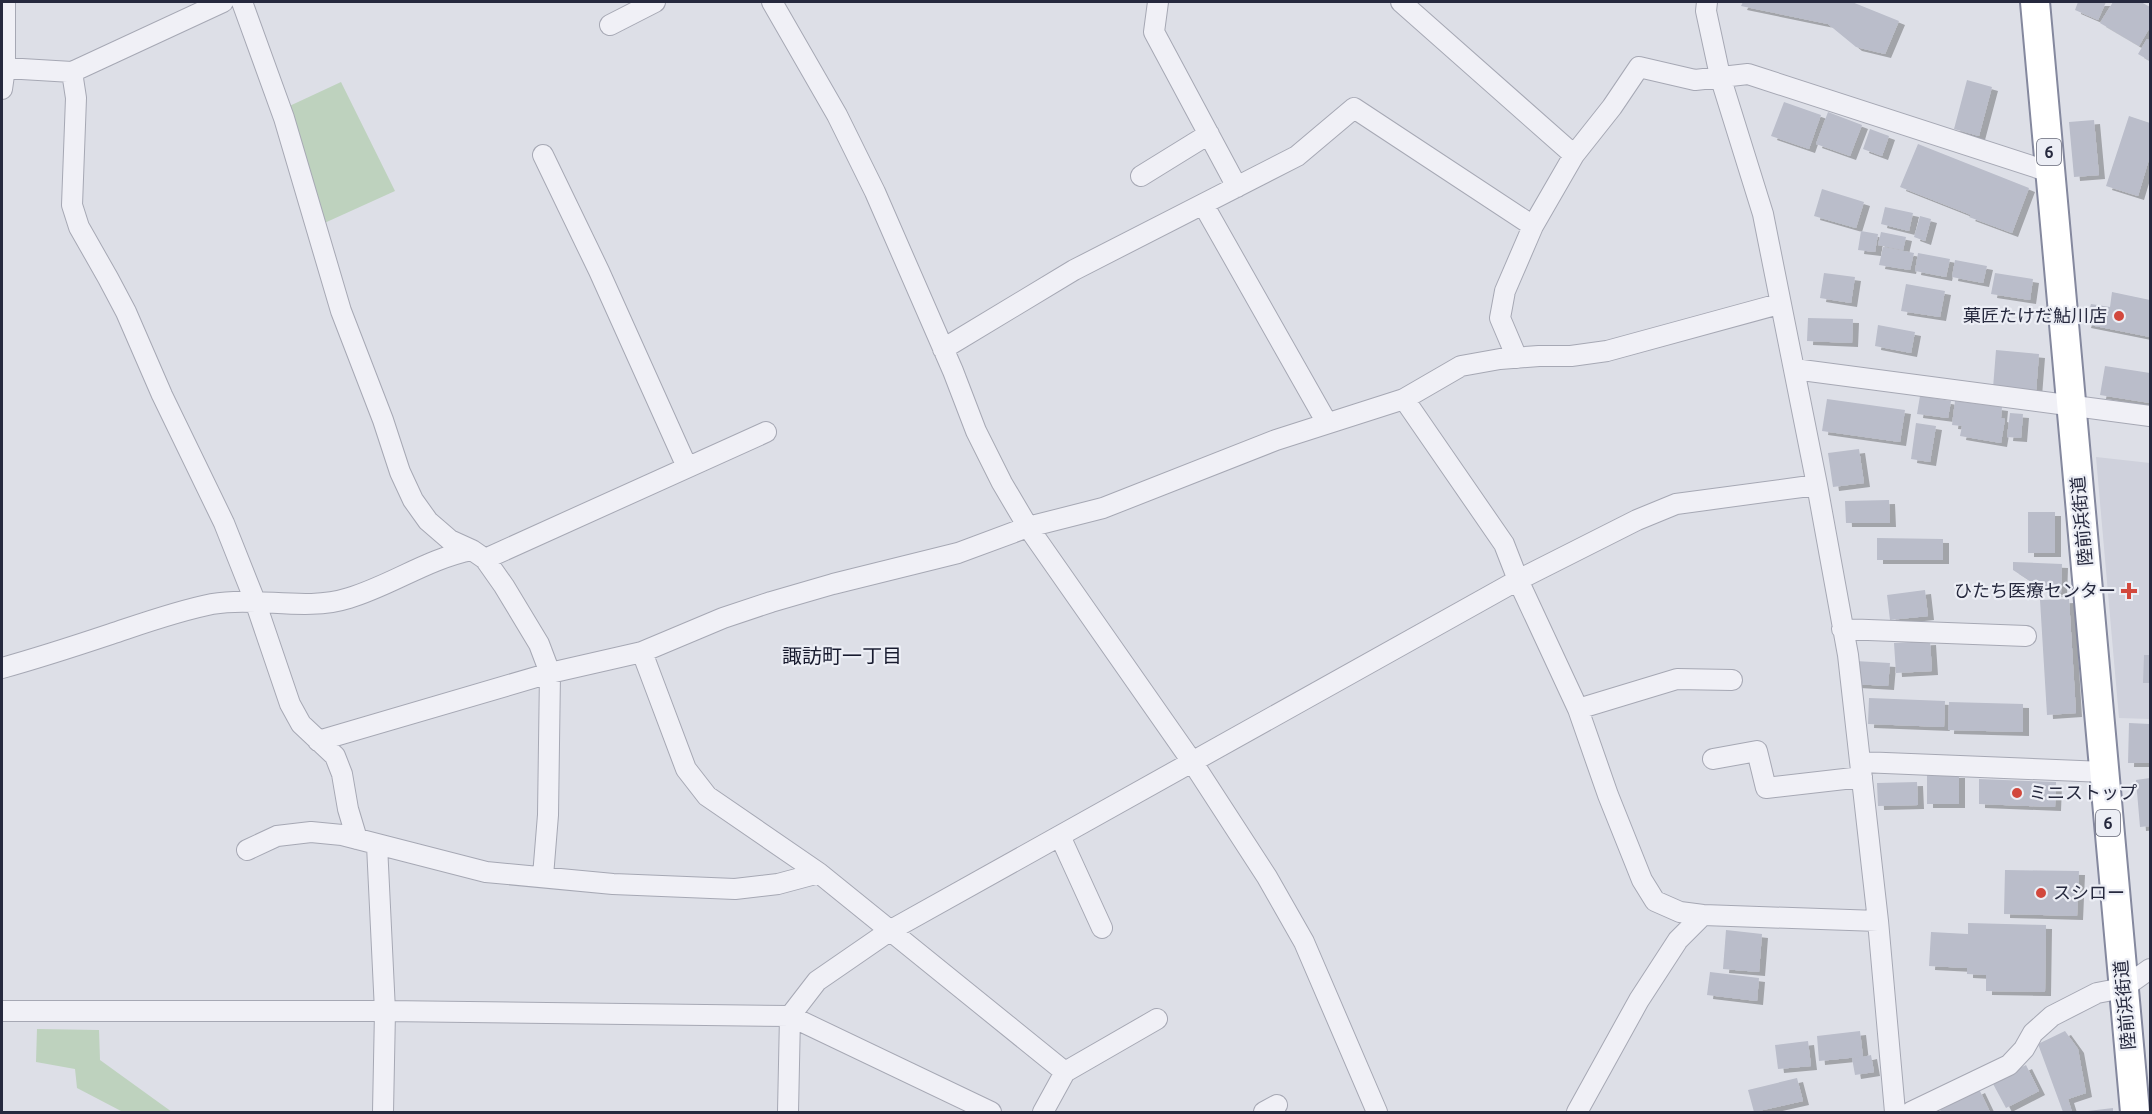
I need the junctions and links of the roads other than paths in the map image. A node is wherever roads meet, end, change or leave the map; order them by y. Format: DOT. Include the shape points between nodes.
graph roads {
  1 [pos="5,2"];
  2 [pos="223,2"];
  3 [pos="242,2"];
  4 [pos="655,2"];
  5 [pos="772,2"];
  6 [pos="1158,2"];
  7 [pos="1401,2"];
  8 [pos="1707,2"];
  9 [pos="2035,2"];
  10 [pos="610,25"];
  11 [pos="5,68"];
  12 [pos="72,72"];
  13 [pos="1720,76"];
  14 [pos="2,89"];
  15 [pos="1209,134"];
  16 [pos="543,155"];
  17 [pos="1574,155"];
  18 [pos="2050,172"];
  19 [pos="1141,176"];
  20 [pos="1237,187"];
  21 [pos="1203,204"];
  22 [pos="1533,226"];
  23 [pos="1779,304"];
  24 [pos="943,349"];
  25 [pos="1517,358"];
  26 [pos="1794,369"];
  27 [pos="1404,399"];
  28 [pos="2072,407"];
  29 [pos="2151,416"];
  30 [pos="1327,423"];
  31 [pos="766,432"];
  32 [pos="687,467"];
  33 [pos="1817,486"];
  34 [pos="1028,527"];
  35 [pos="479,554"];
  36 [pos="1518,580"];
  37 [pos="255,601"];
  38 [pos="1842,629"];
  39 [pos="2026,636"];
  40 [pos="642,652"];
  41 [pos="2,668"];
  42 [pos="550,673"];
  43 [pos="1732,680"];
  44 [pos="1578,709"];
  45 [pos="318,741"];
  46 [pos="1713,759"];
  47 [pos="1193,763"];
  48 [pos="1862,770"];
  49 [pos="2104,772"];
  50 [pos="1060,836"];
  51 [pos="357,839"];
  52 [pos="377,844"];
  53 [pos="247,850"];
  54 [pos="819,873"];
  55 [pos="543,876"];
  56 [pos="1703,915"];
  57 [pos="1878,921"];
  58 [pos="1102,928"];
  59 [pos="891,930"];
  60 [pos="2151,969"];
  61 [pos="2123,988"];
  62 [pos="2,1011"];
  63 [pos="385,1011"];
  64 [pos="790,1016"];
  65 [pos="1157,1019"];
  66 [pos="1065,1072"];
  67 [pos="987,1112"];
  68 [pos="383,1113"];
  69 [pos="788,1113"];
  70 [pos="1043,1113"];
  71 [pos="1377,1113"];
  72 [pos="1576,1113"];
  73 [pos="1895,1113"];
  74 [pos="1911,1113"];
  75 [pos="2135,1113"];
  1 -- 11 [label="street"];
  2 -- 12 [label="street"];
  3 -- 35 [label="street" via="284,118 341,311 400,472 428,521 450,540"];
  4 -- 10 [label="street"];
  5 -- 24 [label="street" via="842,124"];
  6 -- 15 [label="street" via="1154,32"];
  7 -- 17 [label="street"];
  8 -- 13 [label="street"];
  9 -- 18 [label="highway, 陸前浜街道 / 6"];
  11 -- 12 [label="street"];
  11 -- 14 [label="street"];
  12 -- 37 [label="street" via="76,98 72,205 79,227 126,312 224,523"];
  13 -- 17 [label="street" via="1695,80 1639,67"];
  13 -- 18 [label="street" via="1748,74"];
  13 -- 23 [label="street" via="1763,214"];
  15 -- 19 [label="street"];
  15 -- 20 [label="street"];
  16 -- 32 [label="street"];
  17 -- 22 [label="street"];
  18 -- 28 [label="highway, 陸前浜街道 / 6"];
  20 -- 21 [label="street"];
  20 -- 22 [label="street" via="1297,156 1354,108"];
  21 -- 24 [label="street" via="1074,270"];
  21 -- 30 [label="street"];
  22 -- 25 [label="street" via="1505,291 1500,318"];
  23 -- 25 [label="street" via="1607,351"];
  23 -- 26 [label="street"];
  24 -- 34 [label="street" via="976,431"];
  25 -- 27 [label="street" via="1461,366"];
  26 -- 28 [label="street"];
  26 -- 33 [label="street"];
  27 -- 30 [label="street"];
  27 -- 36 [label="street" via="1504,544"];
  28 -- 29 [label="street"];
  28 -- 49 [label="highway, 陸前浜街道 / 6"];
  30 -- 34 [label="street" via="1102,508"];
  31 -- 32 [label="street"];
  32 -- 35 [label="street"];
  33 -- 36 [label="street" via="1676,504"];
  33 -- 38 [label="street"];
  34 -- 40 [label="street" via="958,553 832,584 733,615"];
  34 -- 47 [label="street"];
  35 -- 37 [label="street" via="449,554 347,599 313,603"];
  35 -- 42 [label="street" via="504,585 539,644"];
  36 -- 44 [label="street"];
  36 -- 47 [label="street"];
  37 -- 41 [label="street" via="213,604 163,616"];
  37 -- 45 [label="street" via="290,704 301,724"];
  38 -- 39 [label="street"];
  38 -- 48 [label="street"];
  40 -- 42 [label="street"];
  40 -- 54 [label="street" via="686,769 707,796"];
  42 -- 45 [label="street"];
  42 -- 55 [label="street"];
  43 -- 44 [label="street" via="1677,679"];
  44 -- 56 [label="street" via="1642,880 1655,901 1680,912"];
  45 -- 51 [label="street" via="335,756"];
  46 -- 48 [label="street" via="1757,751 1766,788"];
  47 -- 50 [label="street"];
  47 -- 71 [label="street" via="1304,942"];
  48 -- 49 [label="street"];
  48 -- 57 [label="street"];
  49 -- 61 [label="highway, 陸前浜街道 / 6"];
  50 -- 58 [label="street"];
  50 -- 59 [label="street"];
  51 -- 52 [label="street"];
  51 -- 53 [label="street" via="310,832 277,836"];
  52 -- 55 [label="street" via="486,872"];
  52 -- 63 [label="street"];
  54 -- 55 [label="street" via="778,884 735,889 612,884"];
  54 -- 59 [label="street"];
  56 -- 57 [label="street"];
  56 -- 72 [label="street" via="1678,940 1639,1000"];
  57 -- 73 [label="street"];
  59 -- 64 [label="street" via="817,981"];
  59 -- 66 [label="street"];
  60 -- 61 [label="street"];
  61 -- 74 [label="street" via="2097,993 2052,1016 2033,1033 2009,1065"];
  61 -- 75 [label="highway, 陸前浜街道 / 6"];
  62 -- 63 [label="street"];
  63 -- 64 [label="street"];
  63 -- 68 [label="street"];
  64 -- 67 [label="street"];
  64 -- 69 [label="street"];
  65 -- 66 [label="street"];
  66 -- 70 [label="street"];
}
